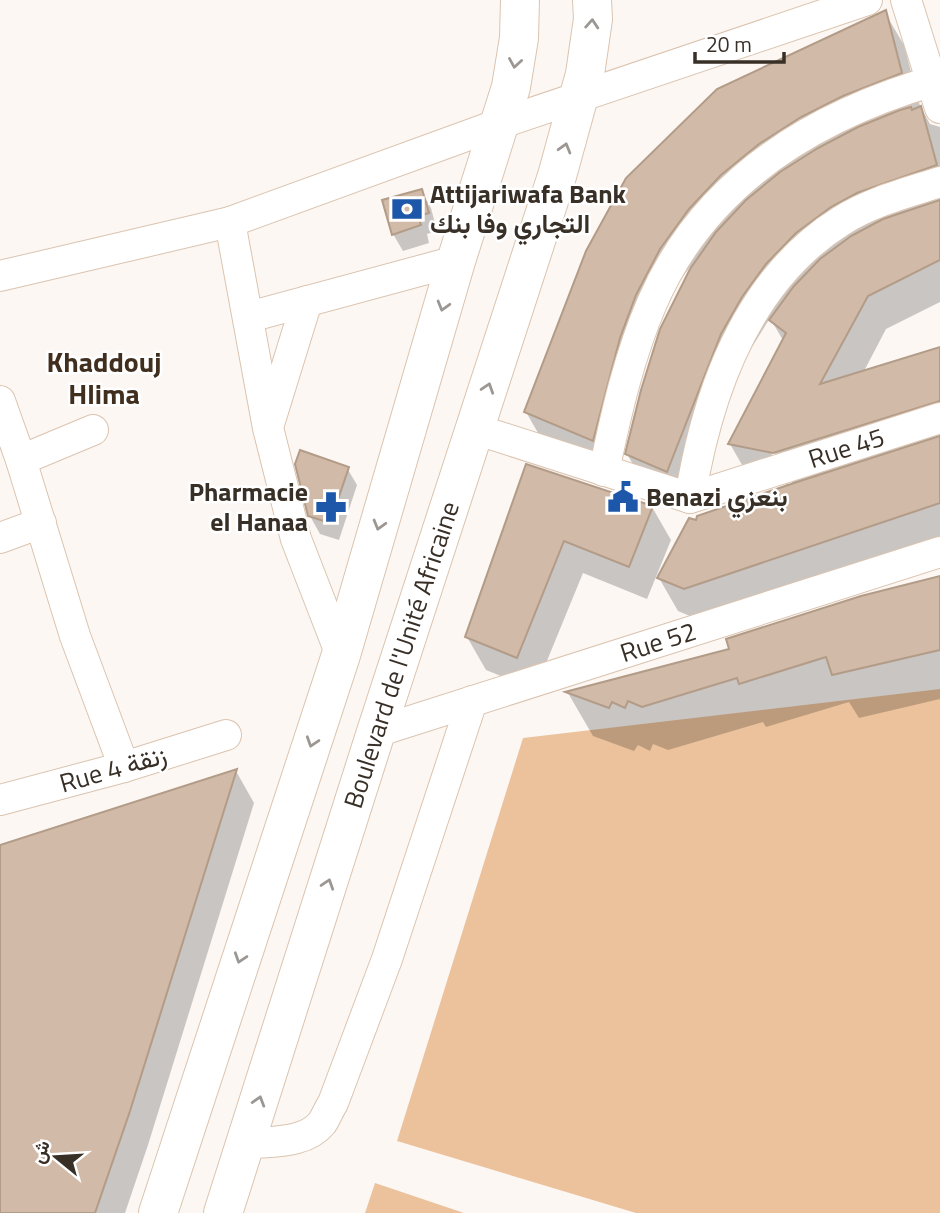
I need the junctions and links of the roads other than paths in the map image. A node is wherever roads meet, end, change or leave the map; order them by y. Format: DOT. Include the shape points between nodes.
graph roads {
  1 [pos="520,0"];
  2 [pos="592,0"];
  3 [pos="867,0"];
  4 [pos="906,0"];
  5 [pos="937,89"];
  6 [pos="580,97"];
  7 [pos="499,124"];
  8 [pos="940,182"];
  9 [pos="230,222"];
  10 [pos="456,261"];
  11 [pos="0,276"];
  12 [pos="307,301"];
  13 [pos="248,317"];
  14 [pos="0,401"];
  15 [pos="940,418"];
  16 [pos="268,428"];
  17 [pos="475,429"];
  18 [pos="93,430"];
  19 [pos="21,460"];
  20 [pos="604,471"];
  21 [pos="690,498"];
  22 [pos="41,523"];
  23 [pos="0,538"];
  24 [pos="940,552"];
  25 [pos="341,654"];
  26 [pos="472,701"];
  27 [pos="376,732"];
  28 [pos="226,735"];
  29 [pos="124,767"];
  30 [pos="0,800"];
  31 [pos="246,1144"];
  32 [pos="158,1213"];
  33 [pos="223,1213"];
  1 -- 7 [label="main road, one-way" via="515,65"];
  6 -- 2 [label="main road, Boulevard de l'Unité Africaine, one-way" via="591,37"];
  3 -- 6 [label="street"];
  4 -- 5 [label="street"];
  5 -- 20 [label="street" via="832,120 782,148 738,184 696,230 666,274 641,330"];
  6 -- 7 [label="street"];
  17 -- 6 [label="main road, Boulevard de l'Unité Africaine, one-way"];
  7 -- 9 [label="street"];
  7 -- 10 [label="main road"];
  8 -- 21 [label="street" via="842,221 807,247 776,280 725,369 701,439"];
  9 -- 11 [label="street"];
  9 -- 13 [label="street"];
  10 -- 12 [label="street"];
  10 -- 25 [label="main road, one-way"];
  12 -- 13 [label="street"];
  12 -- 16 [label="street"];
  13 -- 16 [label="street"];
  14 -- 19 [label="street"];
  15 -- 21 [label="street, Rue 45"];
  16 -- 25 [label="street" via="296,539"];
  17 -- 20 [label="street"];
  17 -- 27 [label="main road, Boulevard de l'Unité Africaine"];
  18 -- 19 [label="street"];
  19 -- 22 [label="street"];
  20 -- 21 [label="street"];
  22 -- 23 [label="street"];
  22 -- 29 [label="street" via="75,636"];
  24 -- 26 [label="street, Rue 52"];
  25 -- 32 [label="main road, one-way"];
  26 -- 27 [label="street, Rue 52"];
  26 -- 31 [label="street" via="387,959 333,1102 321,1124 308,1134"];
  31 -- 27 [label="main road, Boulevard de l'Unité Africaine, one-way"];
  28 -- 29 [label="street, Rue 4 زنقة"];
  29 -- 30 [label="street, Rue 4 زنقة"];
  31 -- 33 [label="main road, Boulevard de l'Unité Africaine"];
}
